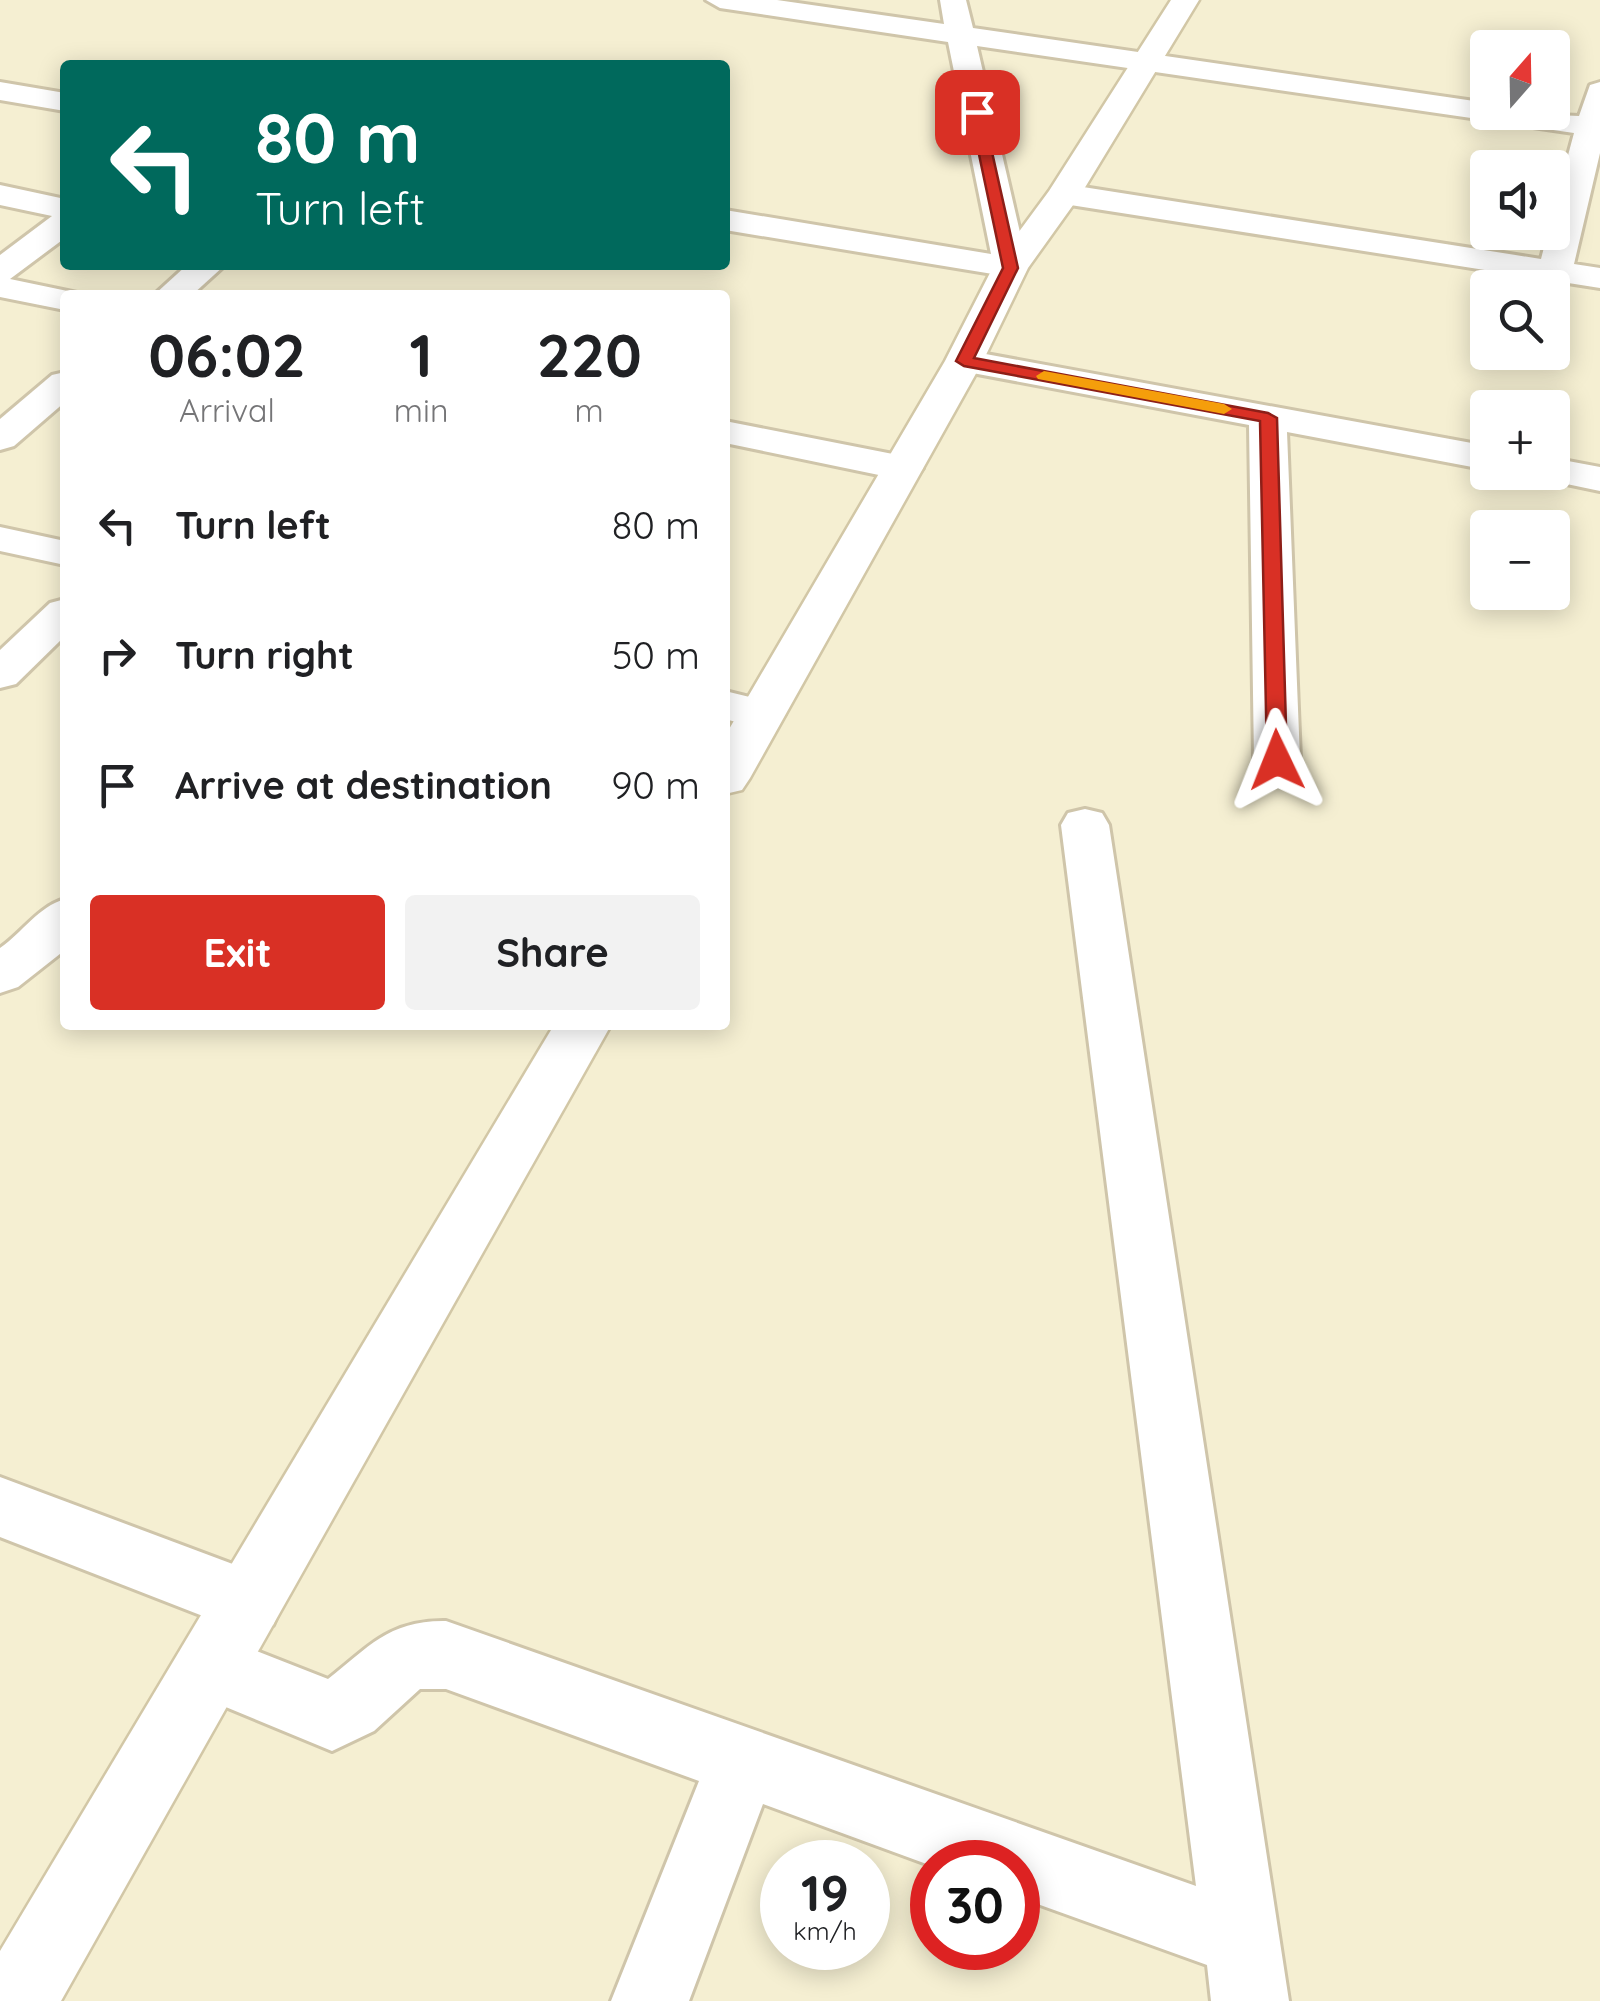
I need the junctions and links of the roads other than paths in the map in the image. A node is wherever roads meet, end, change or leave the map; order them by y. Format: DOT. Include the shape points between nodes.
graph roads {
  1 [pos="720,0"];
  2 [pos="953,0"];
  3 [pos="1184,0"];
  4 [pos="960,34"];
  5 [pos="1144,63"];
  6 [pos="0,90"];
  7 [pos="1600,91"];
  8 [pos="60,101"];
  9 [pos="1470,109"];
  10 [pos="1570,124"];
  11 [pos="1597,128"];
  12 [pos="0,194"];
  13 [pos="1064,194"];
  14 [pos="60,208"];
  15 [pos="730,221"];
  16 [pos="60,226"];
  17 [pos="1011,268"];
  18 [pos="0,270"];
  19 [pos="202,270"];
  20 [pos="1542,270"];
  21 [pos="1556,270"];
  22 [pos="1570,274"];
  23 [pos="1600,278"];
  24 [pos="0,287"];
  25 [pos="177,290"];
  26 [pos="60,299"];
  27 [pos="964,361"];
  28 [pos="60,388"];
  29 [pos="1268,418"];
  30 [pos="730,433"];
  31 [pos="0,438"];
  32 [pos="1470,455"];
  33 [pos="903,468"];
  34 [pos="1570,473"];
  35 [pos="1600,479"];
  36 [pos="0,539"];
  37 [pos="60,552"];
  38 [pos="60,617"];
  39 [pos="0,674"];
  40 [pos="743,710"];
  41 [pos="730,759"];
  42 [pos="1277,760"];
  43 [pos="1085,824"];
  44 [pos="60,923"];
  45 [pos="0,974"];
  46 [pos="580,1030"];
  47 [pos="0,1507"];
  48 [pos="250,1602"];
  49 [pos="212,1667"];
  50 [pos="742,1764"];
  51 [pos="1246,1970"];
  52 [pos="16,2001"];
  53 [pos="650,2001"];
  1 -- 4 [label="street"];
  2 -- 4 [label="street"];
  3 -- 5 [label="main road"];
  4 -- 5 [label="street"];
  4 -- 17 [label="street"];
  5 -- 9 [label="street"];
  5 -- 13 [label="main road"];
  6 -- 8 [label="street"];
  7 -- 11 [label="street"];
  10 -- 11 [label="street"];
  11 -- 21 [label="street"];
  12 -- 14 [label="street"];
  13 -- 17 [label="main road"];
  13 -- 20 [label="street"];
  15 -- 17 [label="street"];
  16 -- 18 [label="street"];
  17 -- 27 [label="main road"];
  19 -- 25 [label="street"];
  22 -- 23 [label="street"];
  24 -- 26 [label="street"];
  27 -- 29 [label="street"];
  27 -- 33 [label="main road"];
  28 -- 31 [label="street"];
  29 -- 32 [label="street"];
  29 -- 42 [label="street"];
  30 -- 33 [label="street"];
  33 -- 40 [label="main road"];
  34 -- 35 [label="street"];
  36 -- 37 [label="street"];
  38 -- 39 [label="street"];
  40 -- 41 [label="main road"];
  43 -- 51 [label="street" via="1138,1238"];
  44 -- 45 [label="street"];
  46 -- 48 [label="main road"];
  47 -- 48 [label="street"];
  48 -- 49 [label="main road"];
  49 -- 50 [label="street" via="332,1716 352,1708 382,1675 420,1652 446,1655"];
  49 -- 52 [label="main road"];
  50 -- 51 [label="street"];
  50 -- 53 [label="street"];
}
